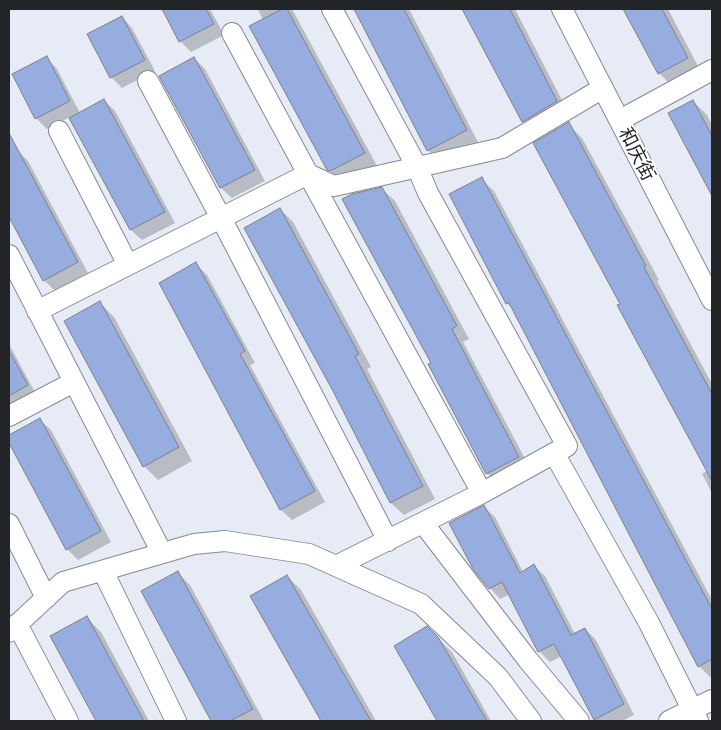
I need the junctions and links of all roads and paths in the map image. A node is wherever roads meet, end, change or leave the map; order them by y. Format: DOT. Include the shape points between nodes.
graph roads {
  1 [pos="332,9"];
  2 [pos="562,9"];
  3 [pos="232,33"];
  4 [pos="712,70"];
  5 [pos="148,81"];
  6 [pos="603,88"];
  7 [pos="620,120"];
  8 [pos="59,131"];
  9 [pos="417,167"];
  10 [pos="308,174"];
  11 [pos="221,218"];
  12 [pos="9,255"];
  13 [pos="128,265"];
  14 [pos="712,300"];
  15 [pos="37,311"];
  16 [pos="74,382"];
  17 [pos="9,416"];
  18 [pos="554,453"];
  19 [pos="482,493"];
  20 [pos="423,523"];
  21 [pos="9,524"];
  22 [pos="388,541"];
  23 [pos="162,553"];
  24 [pos="336,566"];
  25 [pos="102,570"];
  26 [pos="46,598"];
  27 [pos="13,628"];
  28 [pos="712,700"];
  29 [pos="696,716"];
  30 [pos="68,721"];
  31 [pos="176,721"];
  32 [pos="531,721"];
  33 [pos="579,721"];
  34 [pos="669,721"];
  1 -- 9 [label="street"];
  2 -- 6 [label="street, 和庆街"];
  3 -- 10 [label="street"];
  4 -- 7 [label="street"];
  5 -- 11 [label="street"];
  6 -- 7 [label="street, 和庆街"];
  6 -- 9 [label="street" via="502,148"];
  7 -- 14 [label="street, 和庆街"];
  8 -- 13 [label="street"];
  9 -- 10 [label="street" via="334,186"];
  9 -- 18 [label="street" via="428,193 567,446"];
  10 -- 11 [label="street"];
  10 -- 19 [label="street"];
  11 -- 13 [label="street"];
  11 -- 22 [label="street"];
  12 -- 15 [label="street"];
  13 -- 15 [label="street"];
  15 -- 16 [label="street"];
  16 -- 17 [label="street"];
  16 -- 23 [label="street"];
  18 -- 19 [label="street"];
  18 -- 29 [label="street" via="649,623"];
  19 -- 20 [label="street"];
  20 -- 22 [label="street"];
  20 -- 33 [label="street"];
  21 -- 26 [label="street"];
  22 -- 24 [label="street"];
  23 -- 24 [label="street" via="194,544 225,541 309,554"];
  23 -- 25 [label="street"];
  24 -- 32 [label="street" via="421,604 498,678"];
  25 -- 26 [label="street" via="63,582"];
  25 -- 31 [label="street"];
  26 -- 27 [label="street"];
  27 -- 30 [label="street"];
  28 -- 29 [label="street"];
  29 -- 34 [label="street"];
}
